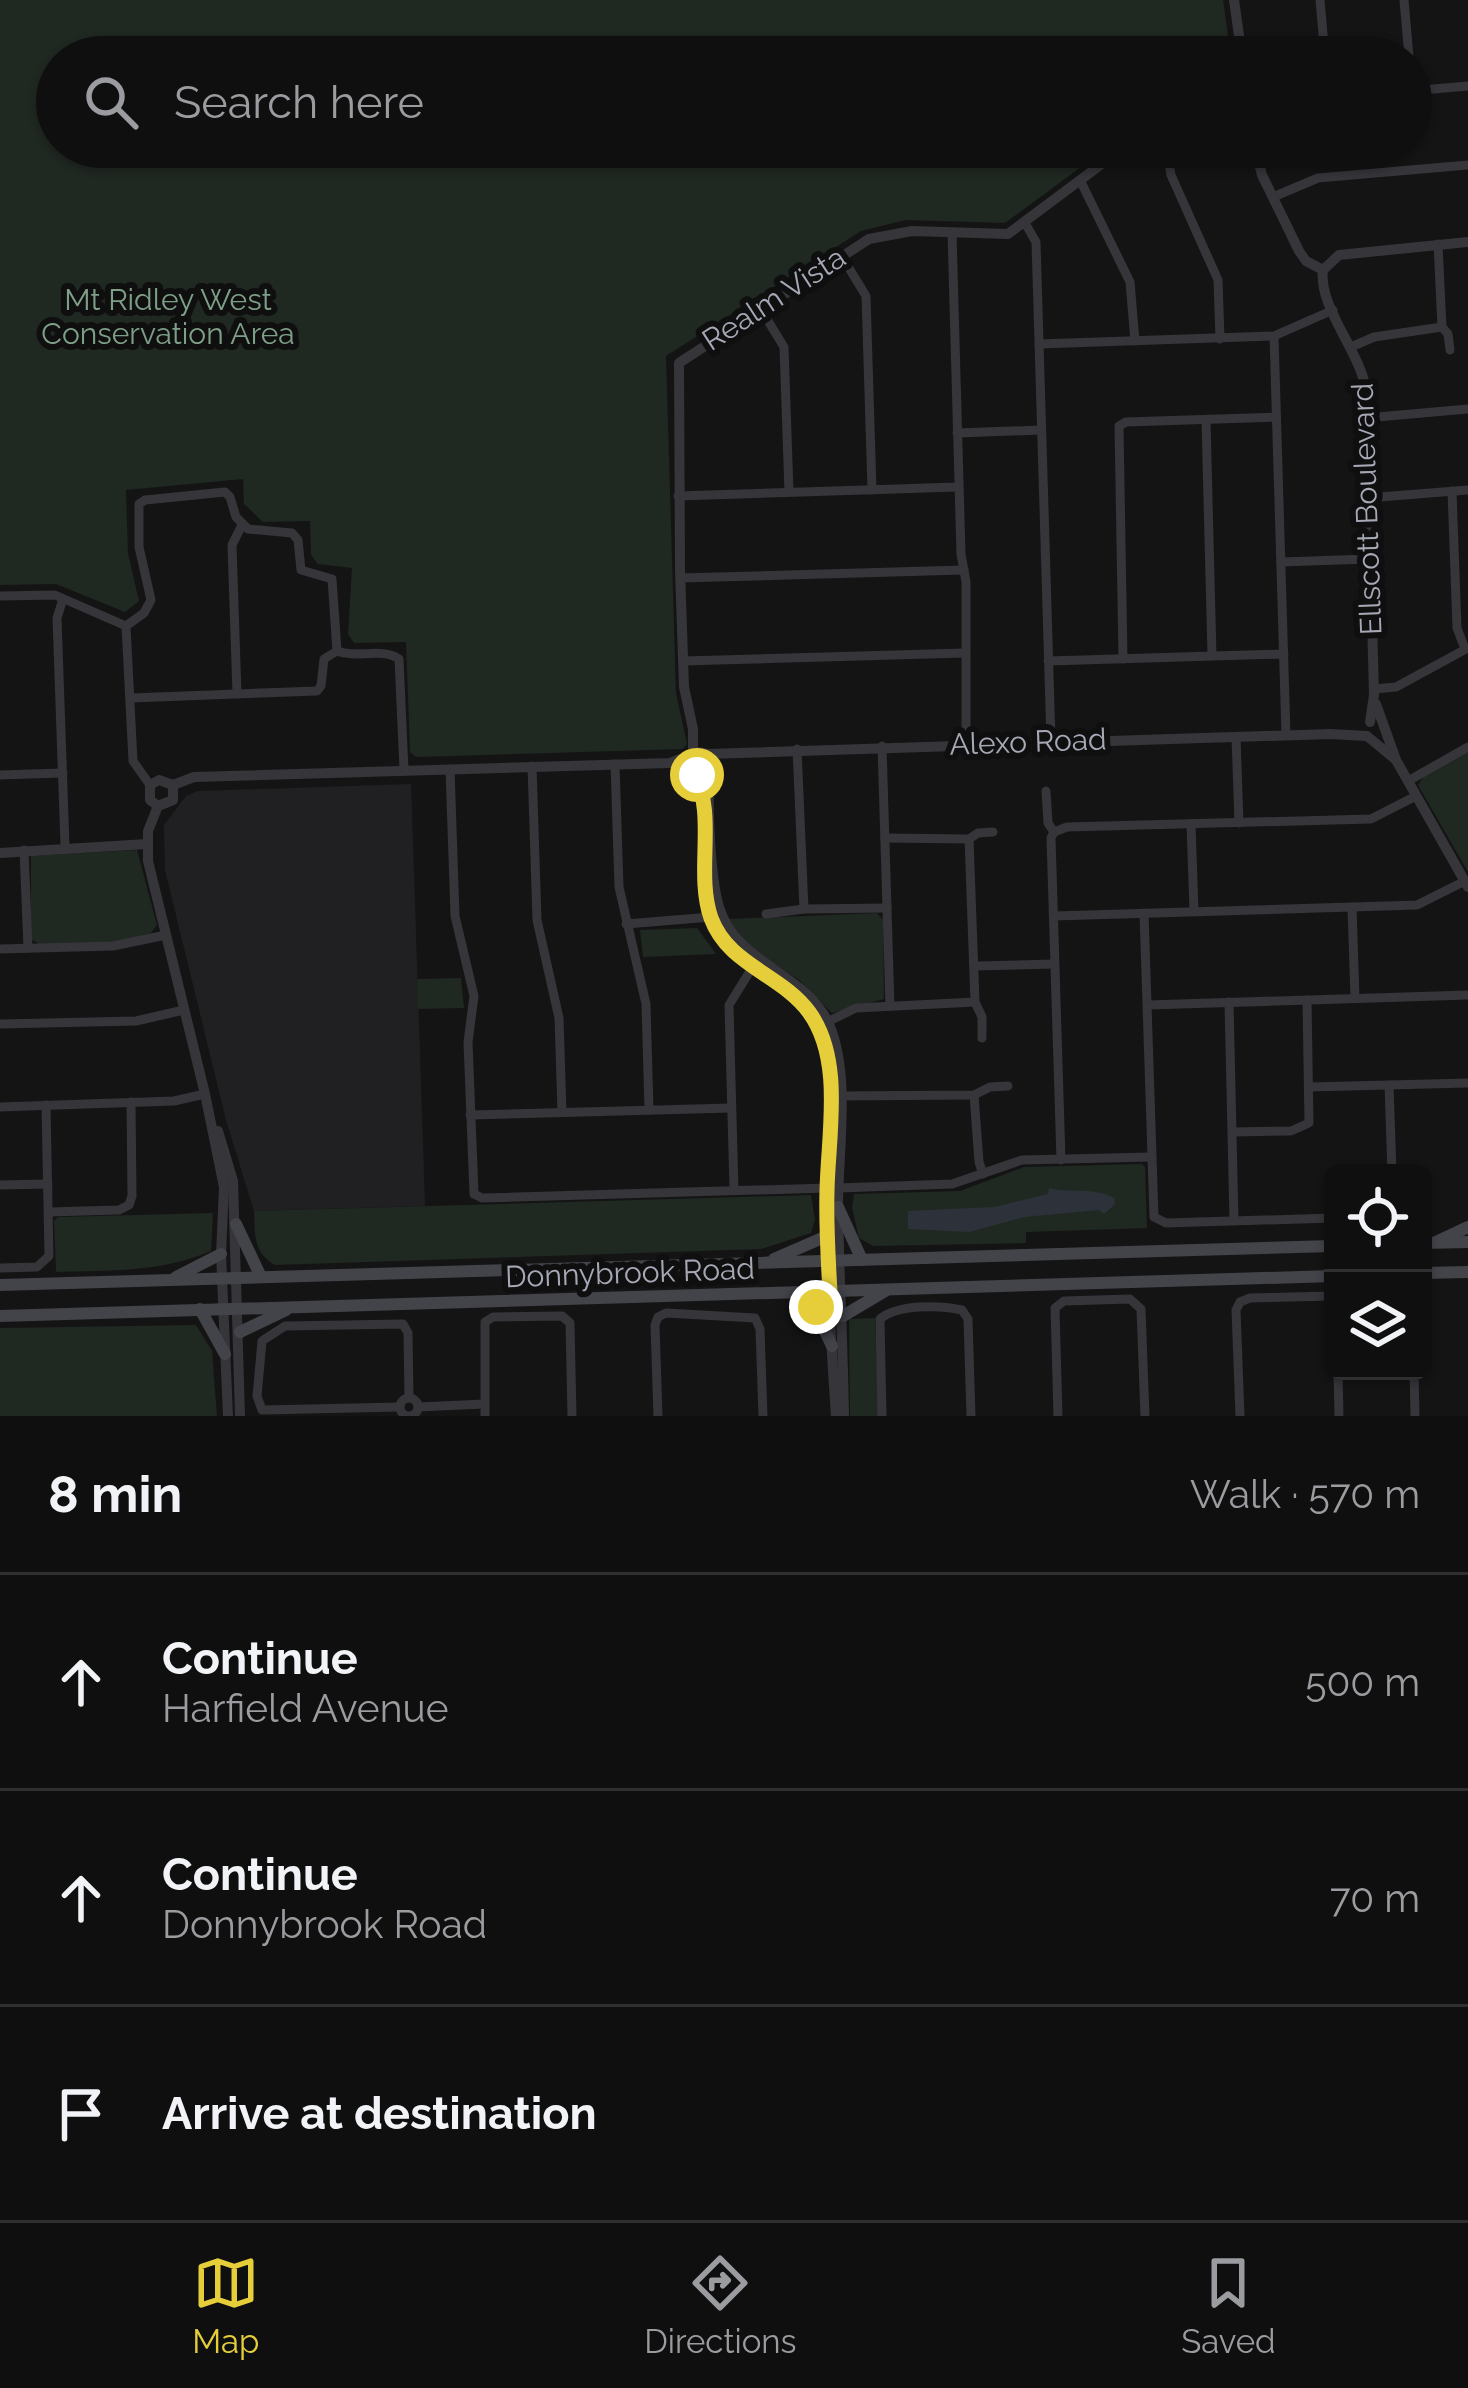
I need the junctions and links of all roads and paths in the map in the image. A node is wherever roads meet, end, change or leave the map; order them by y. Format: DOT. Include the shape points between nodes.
graph roads {
  1 [pos="1234,0"];
  2 [pos="1320,0"];
  3 [pos="1403,0"];
  4 [pos="1239,36"];
  5 [pos="1323,36"];
  6 [pos="1406,36"];
  7 [pos="1468,86"];
  8 [pos="1432,88"];
  9 [pos="1468,164"];
  10 [pos="1432,167"];
  11 [pos="1098,168"];
  12 [pos="1170,168"];
  13 [pos="1263,168"];
  14 [pos="1425,168"];
  15 [pos="1080,181"];
  16 [pos="1273,197"];
  17 [pos="1025,223"];
  18 [pos="952,233"];
  19 [pos="1468,242"];
  20 [pos="1438,244"];
  21 [pos="842,255"];
  22 [pos="1323,270"];
  23 [pos="760,308"];
  24 [pos="1333,310"];
  25 [pos="1442,327"];
  26 [pos="1274,336"];
  27 [pos="1220,339"];
  28 [pos="1135,341"];
  29 [pos="1039,344"];
  30 [pos="1352,346"];
  31 [pos="1450,350"];
  32 [pos="1468,410"];
  33 [pos="1276,417"];
  34 [pos="1366,418"];
  35 [pos="1206,420"];
  36 [pos="1041,430"];
  37 [pos="957,433"];
  38 [pos="958,487"];
  39 [pos="872,490"];
  40 [pos="1468,490"];
  41 [pos="1452,491"];
  42 [pos="789,492"];
  43 [pos="678,496"];
  44 [pos="1367,498"];
  45 [pos="242,525"];
  46 [pos="1369,559"];
  47 [pos="1281,562"];
  48 [pos="964,571"];
  49 [pos="680,578"];
  50 [pos="0,596"];
  51 [pos="63,598"];
  52 [pos="126,626"];
  53 [pos="1466,649"];
  54 [pos="337,650"];
  55 [pos="964,653"];
  56 [pos="1284,654"];
  57 [pos="1212,656"];
  58 [pos="1124,659"];
  59 [pos="683,661"];
  60 [pos="1048,662"];
  61 [pos="1374,692"];
  62 [pos="237,694"];
  63 [pos="131,698"];
  64 [pos="1375,730"];
  65 [pos="1286,735"];
  66 [pos="1236,736"];
  67 [pos="1051,741"];
  68 [pos="966,744"];
  69 [pos="882,746"];
  70 [pos="1468,748"];
  71 [pos="797,749"];
  72 [pos="703,758"];
  73 [pos="670,763"];
  74 [pos="615,764"];
  75 [pos="532,766"];
  76 [pos="450,769"];
  77 [pos="404,770"];
  78 [pos="692,771"];
  79 [pos="62,773"];
  80 [pos="0,775"];
  81 [pos="1408,781"];
  82 [pos="150,785"];
  83 [pos="173,785"];
  84 [pos="1046,791"];
  85 [pos="1416,796"];
  86 [pos="158,806"];
  87 [pos="1239,823"];
  88 [pos="1191,824"];
  89 [pos="993,832"];
  90 [pos="1054,832"];
  91 [pos="885,838"];
  92 [pos="969,839"];
  93 [pos="147,844"];
  94 [pos="64,846"];
  95 [pos="24,850"];
  96 [pos="0,853"];
  97 [pos="1466,884"];
  98 [pos="1352,907"];
  99 [pos="887,908"];
  100 [pos="804,909"];
  101 [pos="1194,911"];
  102 [pos="1144,913"];
  103 [pos="766,914"];
  104 [pos="1054,916"];
  105 [pos="711,917"];
  106 [pos="626,924"];
  107 [pos="166,935"];
  108 [pos="28,948"];
  109 [pos="0,950"];
  110 [pos="754,963"];
  111 [pos="1054,964"];
  112 [pos="976,966"];
  113 [pos="1468,995"];
  114 [pos="1355,998"];
  115 [pos="1307,1000"];
  116 [pos="975,1002"];
  117 [pos="1229,1002"];
  118 [pos="1148,1005"];
  119 [pos="890,1006"];
  120 [pos="184,1010"];
  121 [pos="0,1024"];
  122 [pos="823,1024"];
  123 [pos="982,1038"];
  124 [pos="1468,1083"];
  125 [pos="1389,1085"];
  126 [pos="1008,1086"];
  127 [pos="1310,1087"];
  128 [pos="205,1094"];
  129 [pos="974,1095"];
  130 [pos="835,1096"];
  131 [pos="130,1102"];
  132 [pos="46,1106"];
  133 [pos="0,1107"];
  134 [pos="731,1108"];
  135 [pos="649,1110"];
  136 [pos="562,1112"];
  137 [pos="470,1115"];
  138 [pos="1233,1132"];
  139 [pos="1152,1157"];
  140 [pos="1060,1160"];
  141 [pos="1391,1164"];
  142 [pos="983,1174"];
  143 [pos="48,1184"];
  144 [pos="0,1185"];
  145 [pos="833,1188"];
  146 [pos="734,1190"];
  147 [pos="838,1208"];
  148 [pos="49,1212"];
  149 [pos="1324,1218"];
  150 [pos="1234,1221"];
  151 [pos="236,1224"];
  152 [pos="1468,1227"];
  153 [pos="827,1236"];
  154 [pos="1432,1242"];
  155 [pos="1468,1242"];
  156 [pos="1432,1243"];
  157 [pos="1324,1246"];
  158 [pos="221,1254"];
  159 [pos="862,1260"];
  160 [pos="834,1261"];
  161 [pos="762,1263"];
  162 [pos="0,1268"];
  163 [pos="1468,1272"];
  164 [pos="1432,1273"];
  165 [pos="1324,1276"];
  166 [pos="261,1277"];
  167 [pos="230,1278"];
  168 [pos="169,1280"];
  169 [pos="0,1286"];
  170 [pos="886,1290"];
  171 [pos="806,1292"];
  172 [pos="836,1292"];
  173 [pos="1324,1296"];
  174 [pos="293,1307"];
  175 [pos="231,1309"];
  176 [pos="200,1310"];
  177 [pos="0,1316"];
  178 [pos="843,1316"];
  179 [pos="240,1331"];
  180 [pos="832,1346"];
  181 [pos="225,1354"];
  182 [pos="1338,1380"];
  183 [pos="1414,1380"];
  184 [pos="484,1410"];
  185 [pos="409,1411"];
  186 [pos="227,1416"];
  187 [pos="240,1416"];
  188 [pos="572,1416"];
  189 [pos="658,1416"];
  190 [pos="763,1416"];
  191 [pos="840,1416"];
  192 [pos="882,1416"];
  193 [pos="970,1416"];
  194 [pos="1058,1416"];
  195 [pos="1145,1416"];
  196 [pos="1240,1416"];
  197 [pos="1339,1416"];
  198 [pos="1415,1416"];
  1 -- 4 [label="street"];
  2 -- 5 [label="street"];
  3 -- 6 [label="street"];
  7 -- 8 [label="street"];
  9 -- 10 [label="street"];
  11 -- 15 [label="street, Realm Vista"];
  12 -- 27 [label="street" via="1218,280"];
  13 -- 16 [label="street"];
  14 -- 16 [label="street" via="1318,178"];
  15 -- 17 [label="street, Realm Vista"];
  15 -- 28 [label="street" via="1130,282"];
  16 -- 22 [label="street" via="1302,257"];
  17 -- 18 [label="street, Realm Vista" via="1001,235"];
  17 -- 29 [label="street" via="1036,242"];
  18 -- 21 [label="street, Realm Vista" via="897,232"];
  18 -- 37 [label="street"];
  19 -- 20 [label="street"];
  20 -- 22 [label="street" via="1339,255"];
  20 -- 25 [label="street"];
  21 -- 23 [label="street, Realm Vista"];
  21 -- 39 [label="street" via="866,296"];
  22 -- 24 [label="street, Ellscott Boulevard"];
  23 -- 42 [label="street" via="784,347"];
  23 -- 43 [label="street, Realm Vista" via="679,362"];
  24 -- 26 [label="street"];
  24 -- 30 [label="street, Ellscott Boulevard"];
  25 -- 30 [label="street"];
  25 -- 31 [label="street"];
  26 -- 27 [label="street"];
  26 -- 33 [label="street"];
  27 -- 28 [label="street"];
  28 -- 29 [label="street"];
  29 -- 36 [label="street"];
  30 -- 34 [label="street, Ellscott Boulevard" via="1365,381"];
  32 -- 34 [label="street"];
  33 -- 35 [label="street"];
  33 -- 47 [label="street"];
  34 -- 44 [label="street, Ellscott Boulevard"];
  35 -- 57 [label="street"];
  35 -- 58 [label="street" via="1126,422 1117,430"];
  36 -- 37 [label="street"];
  36 -- 60 [label="street"];
  37 -- 38 [label="street"];
  38 -- 39 [label="street"];
  38 -- 48 [label="street"];
  39 -- 42 [label="street"];
  40 -- 41 [label="street"];
  41 -- 44 [label="street"];
  41 -- 53 [label="street" via="1457,628"];
  42 -- 43 [label="street"];
  43 -- 49 [label="street, Realm Vista"];
  44 -- 46 [label="street, Ellscott Boulevard"];
  45 -- 52 [label="street" via="224,492 142,501 139,548 151,600"];
  45 -- 54 [label="street" via="292,533 301,570 332,579"];
  45 -- 62 [label="street" via="232,545"];
  46 -- 47 [label="street"];
  46 -- 61 [label="street, Ellscott Boulevard"];
  47 -- 56 [label="street"];
  48 -- 49 [label="street"];
  48 -- 55 [label="street"];
  49 -- 59 [label="street, Realm Vista"];
  50 -- 51 [label="street"];
  51 -- 52 [label="street"];
  51 -- 79 [label="street"];
  52 -- 63 [label="street"];
  53 -- 61 [label="street"];
  54 -- 62 [label="street" via="324,659 317,691"];
  54 -- 77 [label="street" via="399,659"];
  55 -- 59 [label="street"];
  55 -- 68 [label="street"];
  56 -- 57 [label="street"];
  56 -- 65 [label="street"];
  57 -- 58 [label="street"];
  58 -- 60 [label="street"];
  59 -- 72 [label="street, Realm Vista"];
  60 -- 67 [label="street"];
  61 -- 64 [label="street, Ellscott Boulevard"];
  62 -- 63 [label="street"];
  63 -- 82 [label="street" via="133,760"];
  64 -- 65 [label="street, Alexo Road"];
  64 -- 81 [label="street"];
  65 -- 66 [label="street, Alexo Road"];
  66 -- 67 [label="street, Alexo Road"];
  66 -- 87 [label="street"];
  67 -- 68 [label="street, Alexo Road"];
  68 -- 69 [label="street, Alexo Road"];
  69 -- 71 [label="street, Alexo Road"];
  69 -- 91 [label="street"];
  70 -- 81 [label="street"];
  71 -- 72 [label="street, Alexo Road"];
  71 -- 100 [label="street"];
  72 -- 73 [label="street, Alexo Road"];
  72 -- 78 [label="street"];
  72 -- 78 [label="street" via="701,775"];
  72 -- 110 [label="street" via="718,905"];
  73 -- 74 [label="street, Alexo Road"];
  73 -- 78 [label="street, Alexo Road"];
  74 -- 75 [label="street, Alexo Road"];
  74 -- 106 [label="street"];
  75 -- 76 [label="street, Alexo Road"];
  75 -- 136 [label="street" via="537,920 559,1018"];
  76 -- 77 [label="street, Alexo Road"];
  76 -- 137 [label="street" via="455,916 474,999"];
  77 -- 83 [label="street, Alexo Road" via="194,777"];
  78 -- 105 [label="street" via="703,799"];
  79 -- 80 [label="street"];
  79 -- 94 [label="street"];
  81 -- 85 [label="street"];
  82 -- 83 [label="street"];
  82 -- 86 [label="street"];
  83 -- 86 [label="street" via="173,800"];
  84 -- 90 [label="street"];
  85 -- 87 [label="street" via="1371,819"];
  85 -- 97 [label="street"];
  86 -- 93 [label="street"];
  87 -- 88 [label="street"];
  88 -- 90 [label="street"];
  88 -- 101 [label="street"];
  89 -- 92 [label="street"];
  90 -- 104 [label="street"];
  91 -- 92 [label="street"];
  91 -- 99 [label="street"];
  92 -- 112 [label="street"];
  93 -- 94 [label="street"];
  93 -- 107 [label="street"];
  94 -- 95 [label="street"];
  95 -- 96 [label="street"];
  95 -- 108 [label="street"];
  97 -- 98 [label="street" via="1422,905"];
  98 -- 101 [label="street"];
  98 -- 114 [label="street"];
  99 -- 100 [label="street"];
  99 -- 119 [label="street"];
  100 -- 103 [label="street"];
  101 -- 102 [label="street"];
  102 -- 104 [label="street"];
  102 -- 118 [label="street"];
  104 -- 111 [label="street"];
  105 -- 106 [label="street"];
  105 -- 110 [label="street"];
  106 -- 135 [label="street" via="646,1004"];
  107 -- 108 [label="street"];
  107 -- 120 [label="street"];
  108 -- 109 [label="street"];
  110 -- 122 [label="street" via="797,985"];
  110 -- 134 [label="street" via="729,1005"];
  111 -- 112 [label="street"];
  111 -- 140 [label="street"];
  112 -- 116 [label="street"];
  113 -- 114 [label="street"];
  114 -- 115 [label="street"];
  115 -- 117 [label="street"];
  115 -- 127 [label="street"];
  116 -- 119 [label="street"];
  116 -- 123 [label="street"];
  117 -- 118 [label="street"];
  117 -- 138 [label="street"];
  118 -- 139 [label="street"];
  119 -- 122 [label="street" via="849,1009"];
  120 -- 121 [label="street" via="136,1021"];
  120 -- 128 [label="street"];
  122 -- 130 [label="street" via="836,1046"];
  124 -- 125 [label="street"];
  125 -- 127 [label="street"];
  125 -- 141 [label="street"];
  126 -- 129 [label="street"];
  127 -- 138 [label="street" via="1305,1127"];
  128 -- 131 [label="street"];
  128 -- 151 [label="street" via="229,1160"];
  128 -- 158 [label="street" via="224,1187"];
  129 -- 130 [label="street"];
  129 -- 142 [label="street"];
  130 -- 145 [label="street"];
  131 -- 132 [label="street"];
  131 -- 148 [label="street" via="129,1205"];
  132 -- 133 [label="street"];
  132 -- 143 [label="street"];
  134 -- 135 [label="street"];
  134 -- 146 [label="street"];
  135 -- 136 [label="street"];
  136 -- 137 [label="street"];
  137 -- 146 [label="street" via="477,1197"];
  138 -- 150 [label="street"];
  139 -- 140 [label="street"];
  139 -- 150 [label="street" via="1156,1220"];
  140 -- 142 [label="street" via="1022,1160"];
  142 -- 145 [label="street" via="952,1184"];
  143 -- 144 [label="street"];
  143 -- 148 [label="street"];
  145 -- 146 [label="street"];
  145 -- 147 [label="street"];
  145 -- 153 [label="street"];
  147 -- 159 [label="main road"];
  147 -- 160 [label="street"];
  148 -- 162 [label="street" via="45,1263"];
  149 -- 150 [label="street"];
  151 -- 166 [label="main road"];
  151 -- 167 [label="street"];
  152 -- 154 [label="main road"];
  153 -- 160 [label="street"];
  153 -- 161 [label="main road"];
  155 -- 156 [label="main road"];
  157 -- 159 [label="main road, Donnybrook Road"];
  158 -- 167 [label="street"];
  158 -- 168 [label="main road"];
  159 -- 160 [label="main road, Donnybrook Road"];
  160 -- 161 [label="main road, Donnybrook Road"];
  160 -- 172 [label="street"];
  161 -- 166 [label="main road, Donnybrook Road"];
  163 -- 164 [label="main road"];
  165 -- 170 [label="main road, Donnybrook Road"];
  166 -- 167 [label="main road, Donnybrook Road"];
  167 -- 168 [label="main road, Donnybrook Road"];
  167 -- 175 [label="street"];
  168 -- 169 [label="main road, Donnybrook Road"];
  170 -- 172 [label="main road, Donnybrook Road"];
  170 -- 178 [label="main road"];
  171 -- 172 [label="main road, Donnybrook Road"];
  171 -- 174 [label="main road, Donnybrook Road"];
  171 -- 180 [label="main road"];
  172 -- 178 [label="street"];
  172 -- 180 [label="street"];
  173 -- 196 [label="street" via="1240,1301"];
  174 -- 175 [label="main road, Donnybrook Road"];
  174 -- 179 [label="main road"];
  175 -- 176 [label="main road, Donnybrook Road"];
  175 -- 179 [label="street"];
  175 -- 181 [label="street"];
  176 -- 177 [label="main road, Donnybrook Road"];
  176 -- 181 [label="main road"];
  178 -- 191 [label="street"];
  179 -- 187 [label="street"];
  180 -- 191 [label="street"];
  181 -- 186 [label="street"];
  182 -- 197 [label="street"];
  183 -- 198 [label="street"];
  184 -- 185 [label="street"];
  184 -- 188 [label="street" via="487,1320 562,1316 570,1323"];
  185 -- 185 [label="street" via="403,1324 286,1326 262,1341 262,1410"];
  189 -- 190 [label="street" via="655,1325 666,1313 755,1318"];
  192 -- 193 [label="street" via="880,1318 951,1307 968,1318"];
  194 -- 195 [label="street" via="1055,1308 1064,1300 1130,1299 1142,1309"];
}
